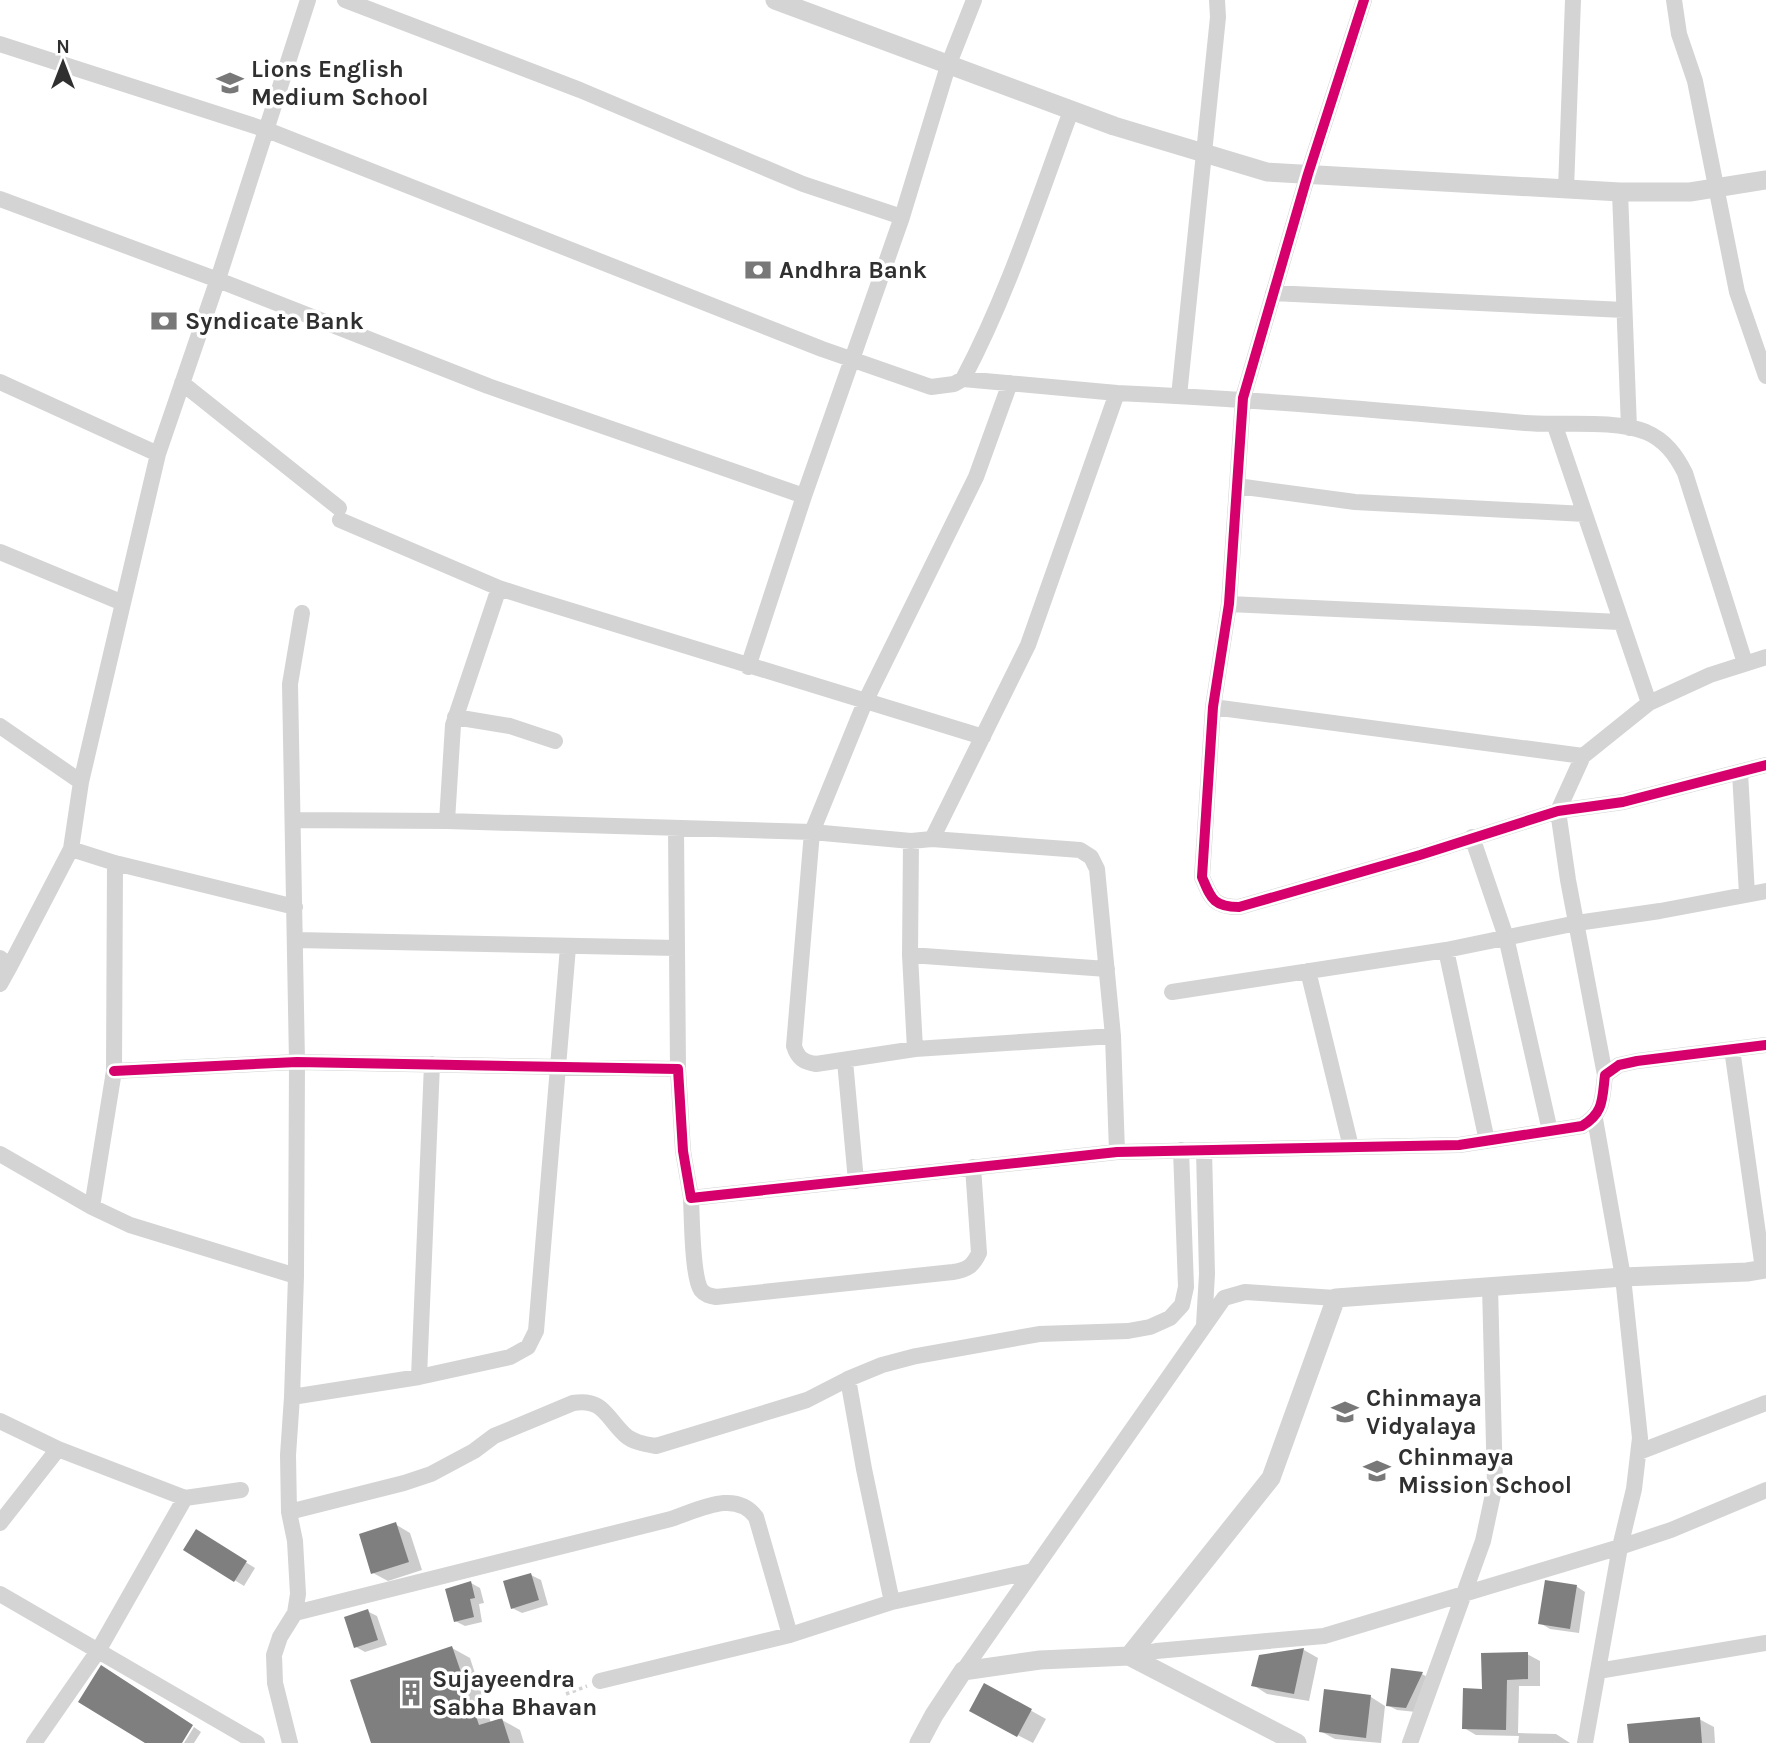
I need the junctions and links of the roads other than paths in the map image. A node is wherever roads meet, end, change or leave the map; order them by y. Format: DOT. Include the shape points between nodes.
graph roads {
  1 [pos="307,0"];
  2 [pos="345,0"];
  3 [pos="775,0"];
  4 [pos="974,0"];
  5 [pos="1217,0"];
  6 [pos="1364,0"];
  7 [pos="1573,0"];
  8 [pos="1674,0"];
  9 [pos="0,44"];
  10 [pos="948,66"];
  11 [pos="1072,111"];
  12 [pos="267,130"];
  13 [pos="1204,153"];
  14 [pos="1308,174"];
  15 [pos="1766,180"];
  16 [pos="1717,188"];
  17 [pos="1566,189"];
  18 [pos="1620,192"];
  19 [pos="0,199"];
  20 [pos="902,216"];
  21 [pos="218,280"];
  22 [pos="1273,293"];
  23 [pos="1625,310"];
  24 [pos="852,360"];
  25 [pos="1766,376"];
  26 [pos="964,379"];
  27 [pos="0,382"];
  28 [pos="182,383"];
  29 [pos="1010,383"];
  30 [pos="1117,393"];
  31 [pos="1185,396"];
  32 [pos="1237,398"];
  33 [pos="1555,426"];
  34 [pos="1629,428"];
  35 [pos="158,454"];
  36 [pos="1237,486"];
  37 [pos="804,496"];
  38 [pos="1585,514"];
  39 [pos="0,552"];
  40 [pos="499,588"];
  41 [pos="123,603"];
  42 [pos="1229,604"];
  43 [pos="302,613"];
  44 [pos="1620,622"];
  45 [pos="1766,657"];
  46 [pos="1745,663"];
  47 [pos="748,667"];
  48 [pos="865,702"];
  49 [pos="1649,703"];
  50 [pos="1213,707"];
  51 [pos="455,717"];
  52 [pos="0,726"];
  53 [pos="983,737"];
  54 [pos="555,741"];
  55 [pos="1583,757"];
  56 [pos="1766,765"];
  57 [pos="1740,773"];
  58 [pos="81,782"];
  59 [pos="1558,811"];
  60 [pos="294,820"];
  61 [pos="447,821"];
  62 [pos="676,828"];
  63 [pos="812,832"];
  64 [pos="1472,837"];
  65 [pos="932,839"];
  66 [pos="911,841"];
  67 [pos="71,849"];
  68 [pos="115,863"];
  69 [pos="1766,891"];
  70 [pos="1747,894"];
  71 [pos="295,907"];
  72 [pos="1577,923"];
  73 [pos="1506,937"];
  74 [pos="296,940"];
  75 [pos="568,947"];
  76 [pos="677,948"];
  77 [pos="1446,950"];
  78 [pos="910,955"];
  79 [pos="5,962"];
  80 [pos="1107,970"];
  81 [pos="1308,971"];
  82 [pos="0,984"];
  83 [pos="1172,992"];
  84 [pos="1113,1036"];
  85 [pos="1766,1045"];
  86 [pos="915,1049"];
  87 [pos="1732,1049"];
  88 [pos="845,1061"];
  89 [pos="298,1062"];
  90 [pos="432,1064"];
  91 [pos="557,1065"];
  92 [pos="678,1069"];
  93 [pos="114,1071"];
  94 [pos="1605,1075"];
  95 [pos="1595,1119"];
  96 [pos="1550,1131"];
  97 [pos="1487,1141"];
  98 [pos="1351,1147"];
  99 [pos="1181,1150"];
  100 [pos="1204,1150"];
  101 [pos="1117,1152"];
  102 [pos="0,1154"];
  103 [pos="974,1167"];
  104 [pos="856,1181"];
  105 [pos="691,1198"];
  106 [pos="92,1207"];
  107 [pos="1765,1269"];
  108 [pos="296,1276"];
  109 [pos="1623,1277"];
  110 [pos="1490,1286"];
  111 [pos="1336,1298"];
  112 [pos="1203,1327"];
  113 [pos="419,1377"];
  114 [pos="848,1379"];
  115 [pos="292,1397"];
  116 [pos="1766,1402"];
  117 [pos="0,1421"];
  118 [pos="58,1449"];
  119 [pos="1639,1452"];
  120 [pos="242,1490"];
  121 [pos="1766,1490"];
  122 [pos="185,1498"];
  123 [pos="289,1511"];
  124 [pos="0,1523"];
  125 [pos="1620,1547"];
  126 [pos="1033,1571"];
  127 [pos="0,1594"];
  128 [pos="1464,1595"];
  129 [pos="892,1602"];
  130 [pos="295,1612"];
  131 [pos="790,1635"];
  132 [pos="1766,1643"];
  133 [pos="99,1651"];
  134 [pos="1129,1656"];
  135 [pos="964,1671"];
  136 [pos="1598,1671"];
  137 [pos="600,1681"];
  138 [pos="34,1743"];
  139 [pos="257,1743"];
  140 [pos="290,1743"];
  141 [pos="919,1743"];
  142 [pos="1297,1743"];
  143 [pos="1410,1743"];
  144 [pos="1585,1743"];
  1 -- 12 [label="street"];
  2 -- 20 [label="street" via="580,90 803,184"];
  3 -- 10 [label="street"];
  4 -- 10 [label="street"];
  5 -- 13 [label="street"];
  6 -- 14 [label="street"];
  7 -- 17 [label="street"];
  8 -- 16 [label="street"];
  9 -- 12 [label="street"];
  10 -- 11 [label="street"];
  10 -- 20 [label="street"];
  11 -- 13 [label="street"];
  11 -- 26 [label="street" via="1007,282"];
  12 -- 21 [label="street"];
  12 -- 24 [label="street"];
  13 -- 14 [label="street" via="1267,172"];
  13 -- 31 [label="street"];
  14 -- 17 [label="street"];
  14 -- 22 [label="street"];
  15 -- 16 [label="street"];
  16 -- 18 [label="street"];
  16 -- 25 [label="street" via="1737,292"];
  17 -- 18 [label="street"];
  18 -- 23 [label="street"];
  19 -- 21 [label="street"];
  20 -- 24 [label="street"];
  21 -- 28 [label="street"];
  21 -- 37 [label="street" via="488,386"];
  22 -- 23 [label="street"];
  22 -- 32 [label="street"];
  23 -- 34 [label="street"];
  24 -- 26 [label="street" via="931,387"];
  24 -- 37 [label="street"];
  26 -- 29 [label="street"];
  27 -- 35 [label="street"];
  28 -- 35 [label="street"];
  28 -- 40 [label="street" via="340,514"];
  29 -- 30 [label="street"];
  29 -- 48 [label="street" via="976,477"];
  30 -- 31 [label="street"];
  30 -- 53 [label="street" via="1028,645"];
  31 -- 32 [label="street"];
  32 -- 33 [label="street"];
  32 -- 36 [label="street"];
  33 -- 34 [label="street"];
  33 -- 38 [label="street"];
  34 -- 46 [label="street" via="1665,443 1685,473"];
  35 -- 41 [label="street"];
  36 -- 38 [label="street" via="1355,502"];
  36 -- 42 [label="street"];
  37 -- 47 [label="street"];
  38 -- 44 [label="street"];
  39 -- 41 [label="street"];
  40 -- 47 [label="street"];
  40 -- 51 [label="street"];
  41 -- 58 [label="street"];
  42 -- 44 [label="street"];
  42 -- 50 [label="street"];
  43 -- 60 [label="street" via="290,684"];
  44 -- 49 [label="street"];
  45 -- 46 [label="street"];
  46 -- 49 [label="street"];
  47 -- 48 [label="street"];
  48 -- 53 [label="street"];
  48 -- 63 [label="street"];
  49 -- 55 [label="street"];
  50 -- 55 [label="street"];
  50 -- 64 [label="street" via="1202,877 1216,902 1248,904"];
  51 -- 54 [label="street" via="510,726"];
  51 -- 61 [label="street"];
  52 -- 58 [label="street"];
  53 -- 65 [label="street"];
  55 -- 59 [label="street"];
  56 -- 57 [label="street"];
  57 -- 59 [label="street" via="1623,802"];
  57 -- 70 [label="street"];
  58 -- 67 [label="street"];
  59 -- 64 [label="street"];
  59 -- 72 [label="street"];
  60 -- 61 [label="street"];
  60 -- 71 [label="street"];
  61 -- 62 [label="street"];
  62 -- 63 [label="street"];
  62 -- 76 [label="street"];
  63 -- 66 [label="street"];
  63 -- 88 [label="street" via="794,1046 804,1062"];
  64 -- 73 [label="street"];
  65 -- 66 [label="street"];
  65 -- 80 [label="street" via="1080,850 1091,857 1097,869"];
  66 -- 78 [label="street"];
  67 -- 68 [label="street"];
  67 -- 79 [label="street"];
  68 -- 71 [label="street"];
  68 -- 93 [label="street"];
  69 -- 70 [label="street"];
  70 -- 72 [label="street"];
  71 -- 74 [label="street"];
  72 -- 73 [label="street"];
  72 -- 94 [label="street"];
  73 -- 77 [label="street"];
  73 -- 96 [label="street"];
  74 -- 75 [label="street"];
  74 -- 89 [label="street"];
  75 -- 76 [label="street"];
  75 -- 91 [label="street"];
  76 -- 92 [label="street"];
  77 -- 81 [label="street"];
  77 -- 97 [label="street"];
  78 -- 80 [label="street"];
  78 -- 86 [label="street"];
  79 -- 82 [label="street"];
  80 -- 84 [label="street"];
  81 -- 83 [label="street"];
  81 -- 98 [label="street"];
  84 -- 86 [label="street"];
  84 -- 101 [label="street"];
  85 -- 87 [label="street"];
  86 -- 88 [label="street"];
  87 -- 94 [label="street" via="1637,1061 1619,1065"];
  87 -- 107 [label="street"];
  88 -- 104 [label="street"];
  89 -- 90 [label="street"];
  89 -- 93 [label="street"];
  89 -- 108 [label="street"];
  90 -- 91 [label="street"];
  90 -- 113 [label="street"];
  91 -- 92 [label="street"];
  91 -- 113 [label="street" via="536,1331 528,1347 510,1357"];
  92 -- 105 [label="street"];
  93 -- 106 [label="street"];
  94 -- 95 [label="street"];
  95 -- 96 [label="street"];
  95 -- 109 [label="street"];
  96 -- 97 [label="street"];
  97 -- 98 [label="street"];
  98 -- 100 [label="street"];
  99 -- 100 [label="street"];
  99 -- 101 [label="street"];
  99 -- 114 [label="street" via="1186,1287 1182,1305 1170,1318 1128,1331 1039,1334 916,1356"];
  100 -- 112 [label="street" via="1207,1274"];
  101 -- 103 [label="street"];
  102 -- 106 [label="street"];
  103 -- 104 [label="street"];
  103 -- 105 [label="street" via="979,1253 975,1263 953,1272 705,1295 699,1287"];
  104 -- 105 [label="street"];
  106 -- 108 [label="street" via="164,1237"];
  107 -- 109 [label="street"];
  108 -- 115 [label="street"];
  109 -- 110 [label="street"];
  109 -- 119 [label="street"];
  110 -- 111 [label="street"];
  110 -- 128 [label="street" via="1495,1485 1483,1541"];
  111 -- 112 [label="street" via="1234,1294 1224,1298"];
  111 -- 134 [label="street" via="1271,1478"];
  112 -- 126 [label="street"];
  113 -- 115 [label="street"];
  114 -- 123 [label="street" via="807,1400 656,1446 624,1435 598,1406 573,1403 494,1436 431,1474"];
  114 -- 129 [label="street"];
  115 -- 123 [label="street"];
  116 -- 119 [label="street"];
  117 -- 118 [label="street"];
  118 -- 122 [label="street"];
  118 -- 124 [label="street"];
  119 -- 125 [label="street"];
  120 -- 122 [label="street"];
  121 -- 125 [label="street"];
  122 -- 133 [label="street"];
  123 -- 130 [label="street" via="298,1575"];
  125 -- 128 [label="street"];
  125 -- 136 [label="street"];
  126 -- 129 [label="street"];
  126 -- 135 [label="street"];
  127 -- 133 [label="street"];
  128 -- 134 [label="street" via="1325,1636"];
  128 -- 143 [label="street"];
  129 -- 131 [label="street"];
  130 -- 131 [label="street" via="736,1502 749,1507 756,1517"];
  130 -- 140 [label="street" via="274,1655 275,1683"];
  131 -- 137 [label="street"];
  132 -- 136 [label="street"];
  133 -- 138 [label="street"];
  133 -- 139 [label="street"];
  134 -- 135 [label="street" via="1040,1660"];
  134 -- 142 [label="street"];
  135 -- 141 [label="street"];
  136 -- 144 [label="street"];
}
